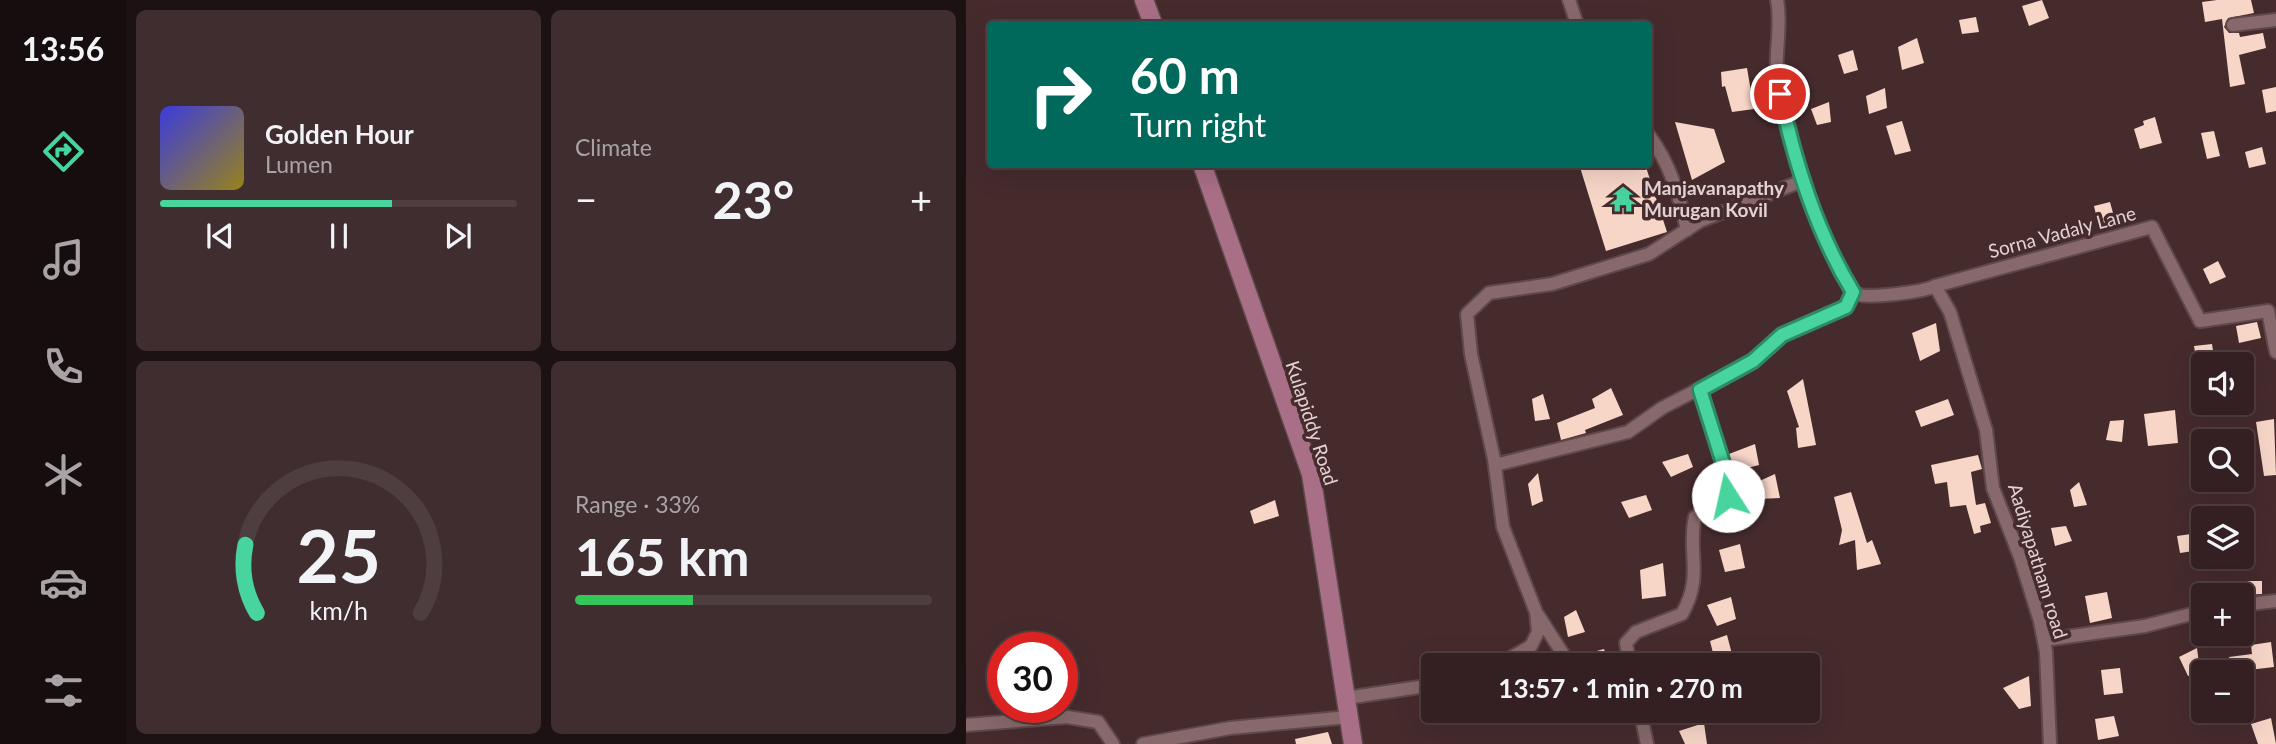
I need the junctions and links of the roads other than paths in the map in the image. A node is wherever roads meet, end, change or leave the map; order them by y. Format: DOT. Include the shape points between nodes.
graph roads {
  1 [pos="1144,0"];
  2 [pos="1569,0"];
  3 [pos="1777,0"];
  4 [pos="2276,20"];
  5 [pos="1152,21"];
  6 [pos="1576,21"];
  7 [pos="2233,25"];
  8 [pos="1652,139"];
  9 [pos="1203,168"];
  10 [pos="1802,181"];
  11 [pos="1687,230"];
  12 [pos="1935,286"];
  13 [pos="1853,292"];
  14 [pos="2272,311"];
  15 [pos="2276,352"];
  16 [pos="1700,390"];
  17 [pos="1495,465"];
  18 [pos="2276,601"];
  19 [pos="2254,604"];
  20 [pos="1536,612"];
  21 [pos="2191,614"];
  22 [pos="2044,640"];
  23 [pos="1519,653"];
  24 [pos="1562,653"];
  25 [pos="1628,653"];
  26 [pos="1421,687"];
  27 [pos="1346,698"];
  28 [pos="1349,717"];
  29 [pos="1643,723"];
  30 [pos="966,725"];
  31 [pos="1113,744"];
  32 [pos="1143,744"];
  33 [pos="1353,744"];
  34 [pos="1647,744"];
  35 [pos="2050,744"];
  1 -- 5 [label="main road"];
  2 -- 6 [label="street"];
  3 -- 10 [label="street" via="1777,75"];
  4 -- 7 [label="street"];
  8 -- 11 [label="street" via="1677,186"];
  9 -- 27 [label="main road, Kulapiddy Road" via="1311,474"];
  10 -- 11 [label="street"];
  10 -- 13 [label="street"];
  11 -- 17 [label="street" via="1649,254 1552,284 1489,293 1467,314 1471,355"];
  12 -- 13 [label="street" via="1865,298"];
  12 -- 14 [label="street, Sorna Vadaly Lane" via="2152,227 2200,321"];
  12 -- 22 [label="street, Aadiyapatham road" via="1950,313 1986,430 1993,488 2020,557"];
  13 -- 16 [label="street" via="1846,307 1782,335 1753,361"];
  14 -- 15 [label="street, Sorna Vadaly Lane"];
  16 -- 17 [label="street" via="1662,408 1628,432"];
  16 -- 25 [label="street" via="1728,479 1728,496 1695,517 1696,580 1682,614 1636,632 1626,643"];
  17 -- 20 [label="street" via="1503,527"];
  18 -- 19 [label="street"];
  20 -- 23 [label="street" via="1538,632 1531,646"];
  20 -- 24 [label="street"];
  21 -- 22 [label="street" via="2145,626"];
  22 -- 35 [label="street, Aadiyapatham road"];
  26 -- 27 [label="street"];
  27 -- 28 [label="main road, Kulapiddy Road"];
  28 -- 32 [label="street" via="1230,728"];
  28 -- 33 [label="main road, Kulapiddy Road"];
  29 -- 34 [label="street"];
  30 -- 31 [label="street" via="1067,717 1098,722"];
}
